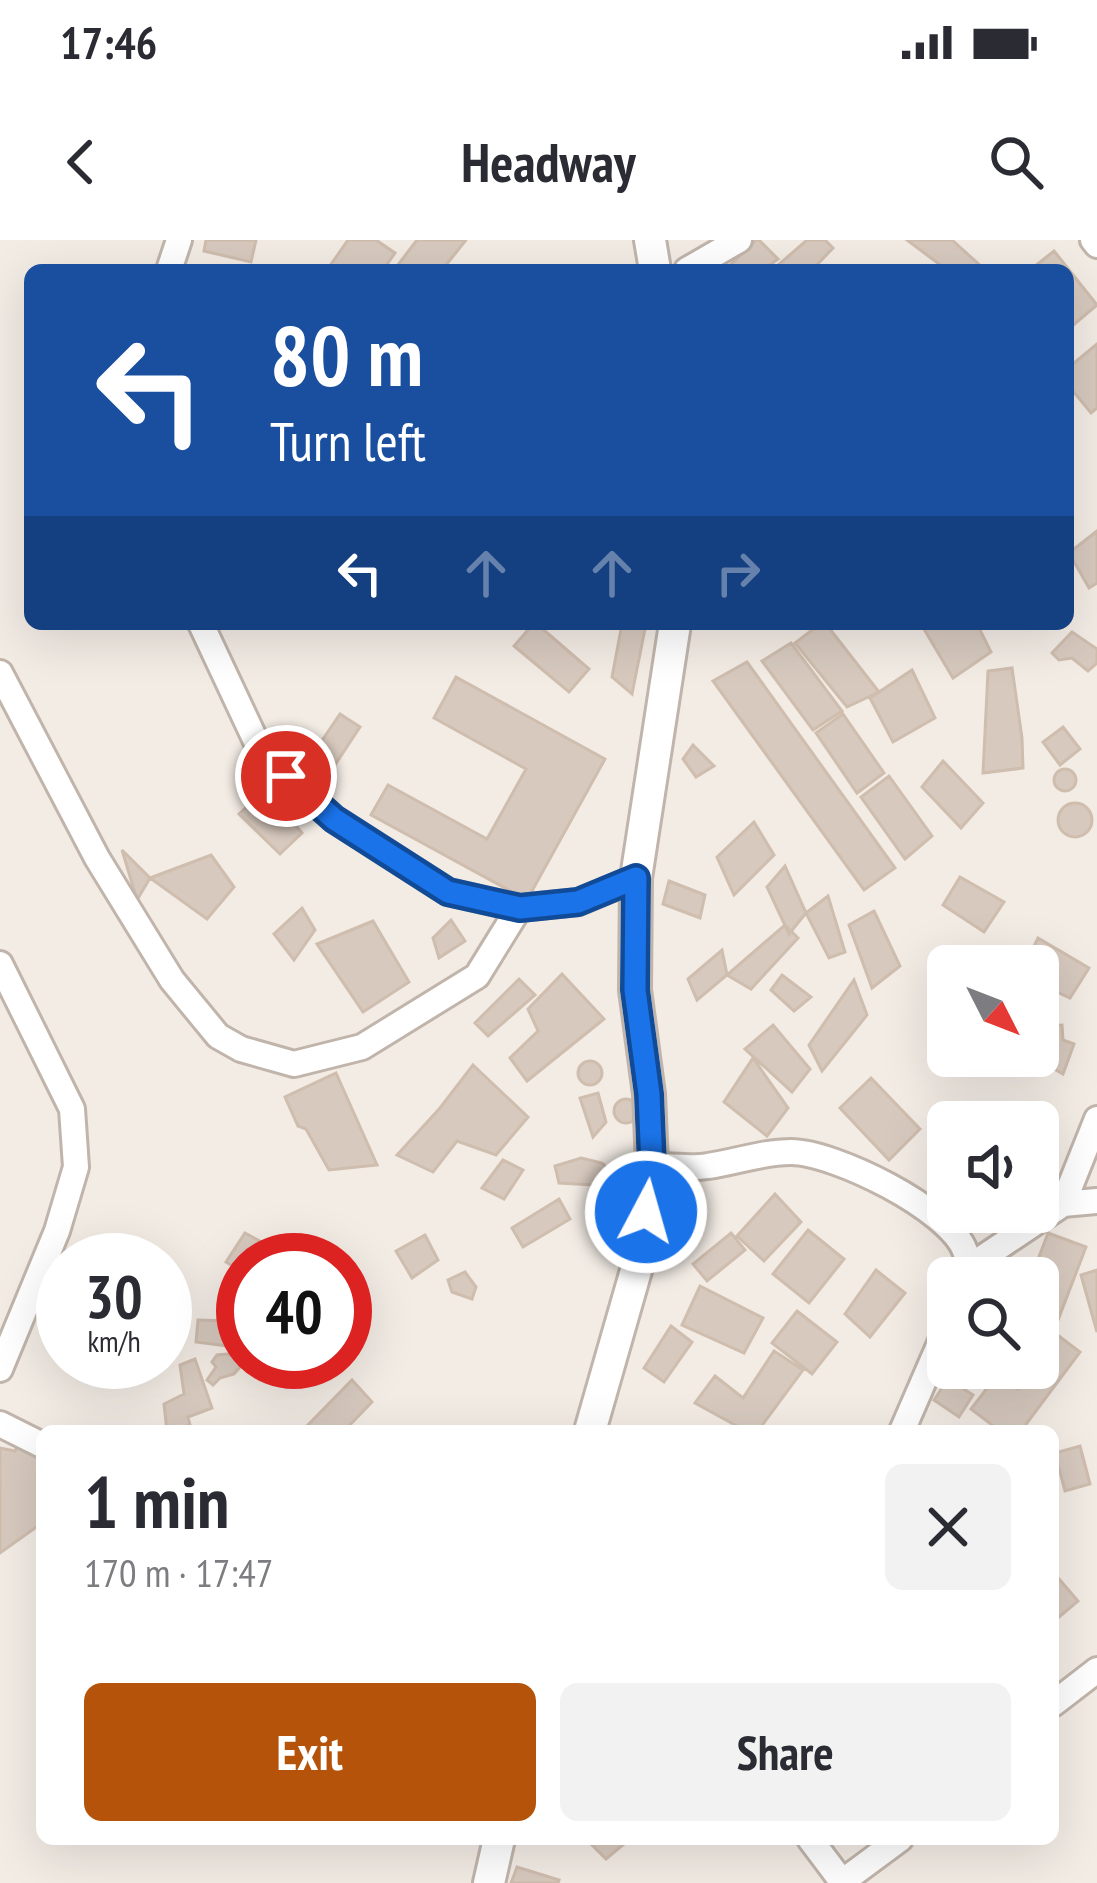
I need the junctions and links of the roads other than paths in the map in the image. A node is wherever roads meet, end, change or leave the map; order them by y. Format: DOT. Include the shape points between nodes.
graph roads {
  1 [pos="739,240"];
  2 [pos="697,264"];
  3 [pos="204,630"];
  4 [pos="674,630"];
  5 [pos="0,674"];
  6 [pos="636,878"];
  7 [pos="520,908"];
  8 [pos="0,964"];
  9 [pos="1097,1119"];
  10 [pos="652,1165"];
  11 [pos="1097,1201"];
  12 [pos="1063,1204"];
  13 [pos="966,1257"];
  14 [pos="990,1257"];
  15 [pos="0,1369"];
  16 [pos="927,1373"];
  17 [pos="0,1424"];
  18 [pos="592,1425"];
  19 [pos="905,1425"];
  20 [pos="36,1442"];
  21 [pos="1097,1670"];
  22 [pos="1059,1699"];
  23 [pos="498,1845"];
  24 [pos="815,1845"];
  25 [pos="892,1845"];
  26 [pos="843,1882"];
  27 [pos="489,1883"];
  1 -- 2 [label="street"];
  3 -- 7 [label="street" via="262,754 334,819 448,892"];
  4 -- 6 [label="street"];
  5 -- 7 [label="street" via="172,980 218,1036 241,1049 294,1064 362,1047 477,976"];
  6 -- 7 [label="street" via="578,902"];
  6 -- 10 [label="street" via="635,990"];
  8 -- 15 [label="street" via="72,1109 76,1167"];
  9 -- 12 [label="street"];
  10 -- 13 [label="street" via="705,1167 797,1151 868,1173 918,1204 953,1232"];
  10 -- 18 [label="street" via="639,1259"];
  11 -- 12 [label="street"];
  12 -- 14 [label="street"];
  16 -- 19 [label="street"];
  17 -- 20 [label="street"];
  21 -- 22 [label="street"];
  23 -- 27 [label="street"];
  24 -- 26 [label="street"];
  25 -- 26 [label="street"];
}
